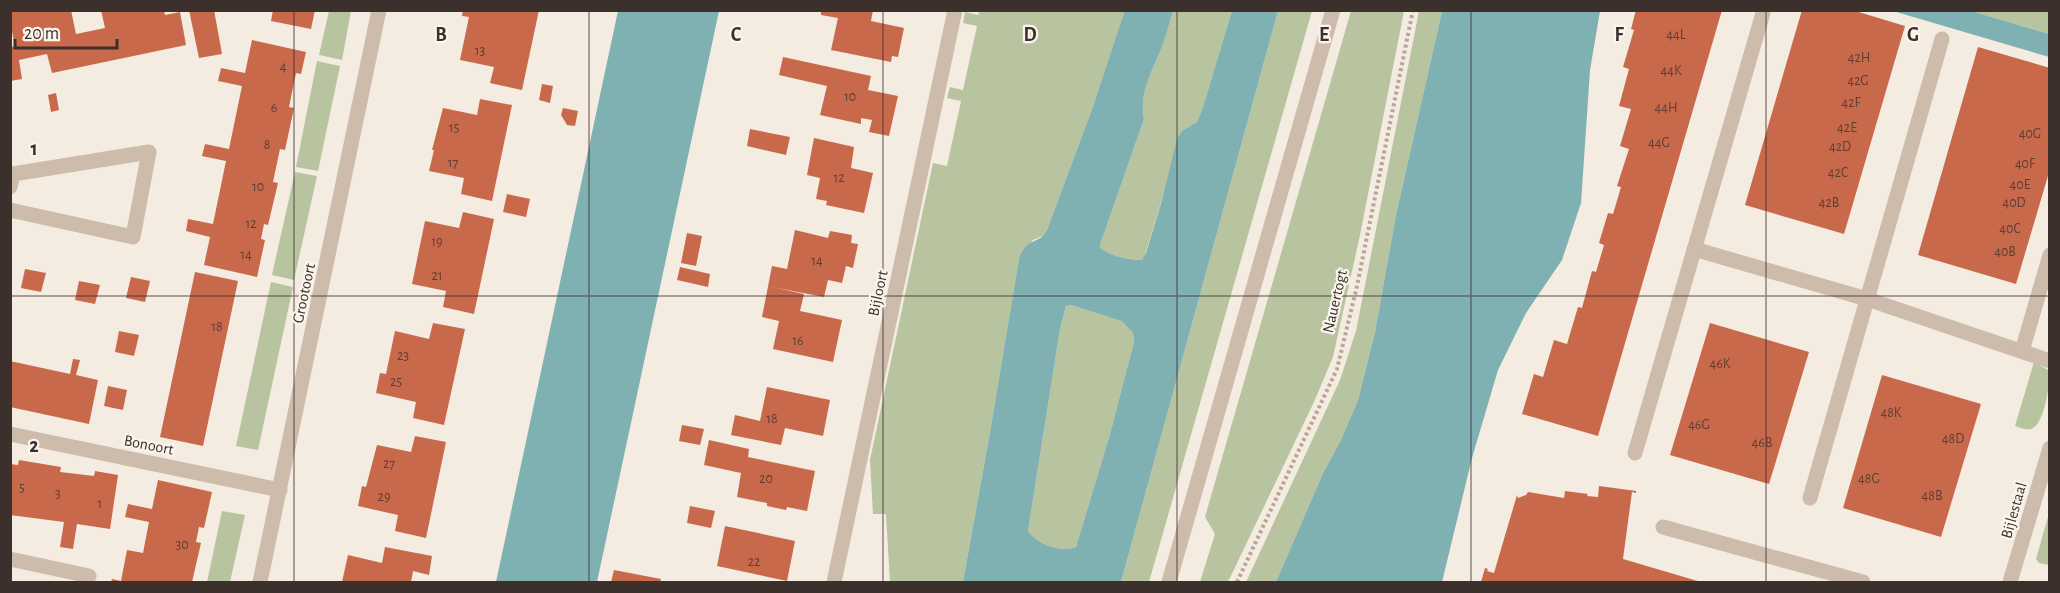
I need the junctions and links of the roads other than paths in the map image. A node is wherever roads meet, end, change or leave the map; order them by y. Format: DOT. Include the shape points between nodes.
graph roads {
  1 [pos="379,10"];
  2 [pos="955,10"];
  3 [pos="1333,10"];
  4 [pos="1763,13"];
  5 [pos="1941,39"];
  6 [pos="10,188"];
  7 [pos="10,210"];
  8 [pos="1694,249"];
  9 [pos="2049,255"];
  10 [pos="1867,299"];
  11 [pos="2022,351"];
  12 [pos="2049,361"];
  13 [pos="10,434"];
  14 [pos="2049,448"];
  15 [pos="1635,453"];
  16 [pos="280,490"];
  17 [pos="1810,498"];
  18 [pos="1663,527"];
  19 [pos="10,559"];
  20 [pos="87,582"];
  21 [pos="260,582"];
  22 [pos="834,582"];
  23 [pos="1169,582"];
  24 [pos="1863,582"];
  25 [pos="2010,582"];
  1 -- 16 [label="street, Grootoort"];
  2 -- 22 [label="street, Bijloort"];
  3 -- 23 [label="street"];
  4 -- 8 [label="street"];
  5 -- 10 [label="street"];
  6 -- 7 [label="street" via="13,174 149,152 133,237"];
  8 -- 10 [label="street"];
  8 -- 15 [label="street"];
  9 -- 11 [label="street"];
  10 -- 11 [label="street"];
  10 -- 17 [label="street"];
  11 -- 12 [label="street"];
  13 -- 16 [label="street, Bonoort"];
  14 -- 25 [label="street, Bijlestaal"];
  16 -- 21 [label="street, Grootoort"];
  18 -- 24 [label="street"];
  19 -- 20 [label="street" via="88,576"];
}
